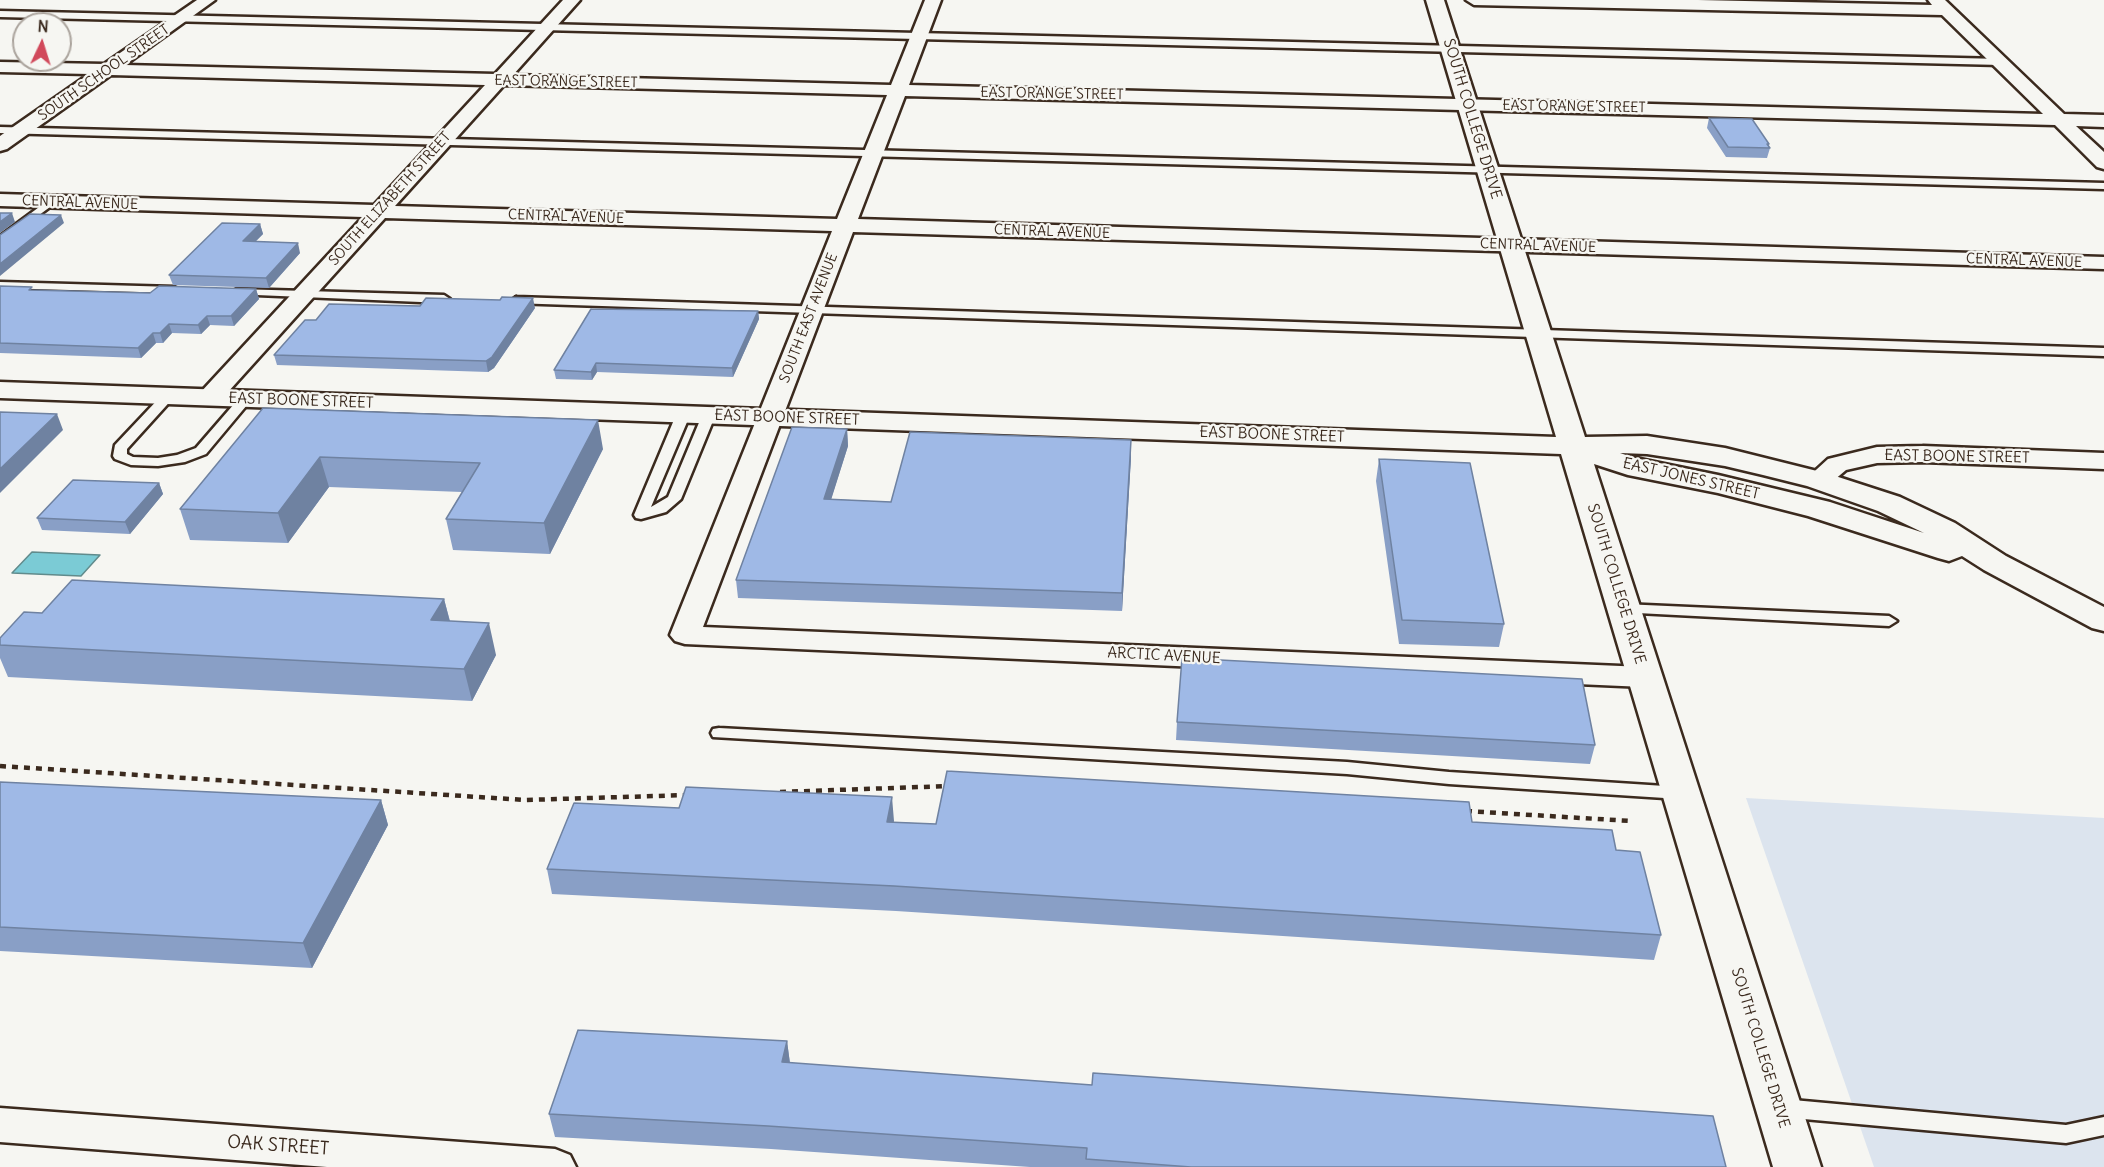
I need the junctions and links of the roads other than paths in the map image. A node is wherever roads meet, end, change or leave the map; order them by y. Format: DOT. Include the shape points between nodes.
graph roads {
  1 [pos="207,0"];
  2 [pos="572,0"];
  3 [pos="933,0"];
  4 [pos="1435,0"];
  5 [pos="1474,0"];
  6 [pos="1941,5"];
  7 [pos="0,14"];
  8 [pos="181,19"];
  9 [pos="547,27"];
  10 [pos="919,36"];
  11 [pos="1450,49"];
  12 [pos="2001,62"];
  13 [pos="0,67"];
  14 [pos="108,70"];
  15 [pos="499,80"];
  16 [pos="898,90"];
  17 [pos="1467,105"];
  18 [pos="2060,120"];
  19 [pos="2104,121"];
  20 [pos="0,130"];
  21 [pos="21,130"];
  22 [pos="443,141"];
  23 [pos="0,145"];
  24 [pos="873,153"];
  25 [pos="2104,163"];
  26 [pos="1487,169"];
  27 [pos="2104,186"];
  28 [pos="0,201"];
  29 [pos="50,202"];
  30 [pos="379,212"];
  31 [pos="845,225"];
  32 [pos="0,241"];
  33 [pos="1511,245"];
  34 [pos="2104,263"];
  35 [pos="0,285"];
  36 [pos="183,291"];
  37 [pos="229,292"];
  38 [pos="303,295"];
  39 [pos="452,299"];
  40 [pos="499,301"];
  41 [pos="812,311"];
  42 [pos="1538,334"];
  43 [pos="2104,352"];
  44 [pos="0,390"];
  45 [pos="169,396"];
  46 [pos="208,398"];
  47 [pos="246,399"];
  48 [pos="695,415"];
  49 [pos="770,418"];
  50 [pos="1573,446"];
  51 [pos="2104,461"];
  52 [pos="655,476"];
  53 [pos="684,477"];
  54 [pos="1818,480"];
  55 [pos="1995,563"];
  56 [pos="1623,609"];
  57 [pos="1889,621"];
  58 [pos="2104,621"];
  59 [pos="685,635"];
  60 [pos="1644,677"];
  61 [pos="719,734"];
  62 [pos="1681,793"];
  63 [pos="1779,1108"];
  64 [pos="0,1125"];
  65 [pos="2104,1126"];
  66 [pos="555,1167"];
  67 [pos="1797,1167"];
  1 -- 8 [label="street, SOUTH SCHOOL STREET"];
  2 -- 9 [label="street, SOUTH ELIZABETH STREET"];
  3 -- 10 [label="street, SOUTH EAST AVENUE"];
  4 -- 11 [label="street, SOUTH COLLEGE DRIVE"];
  5 -- 6 [label="street"];
  6 -- 12 [label="street"];
  7 -- 8 [label="lane"];
  8 -- 9 [label="lane"];
  8 -- 14 [label="street, SOUTH SCHOOL STREET"];
  9 -- 10 [label="lane"];
  9 -- 15 [label="street, SOUTH ELIZABETH STREET"];
  10 -- 11 [label="lane"];
  10 -- 16 [label="street, SOUTH EAST AVENUE"];
  11 -- 12 [label="lane"];
  11 -- 17 [label="street, SOUTH COLLEGE DRIVE"];
  12 -- 18 [label="street"];
  13 -- 14 [label="street, EAST ORANGE STREET"];
  14 -- 15 [label="street, EAST ORANGE STREET"];
  14 -- 21 [label="street, SOUTH SCHOOL STREET"];
  15 -- 16 [label="street, EAST ORANGE STREET"];
  15 -- 22 [label="street, SOUTH ELIZABETH STREET"];
  16 -- 17 [label="street, EAST ORANGE STREET"];
  16 -- 24 [label="street, SOUTH EAST AVENUE"];
  17 -- 18 [label="street, EAST ORANGE STREET"];
  17 -- 26 [label="street, SOUTH COLLEGE DRIVE"];
  18 -- 19 [label="street, EAST ORANGE STREET"];
  18 -- 25 [label="street"];
  20 -- 21 [label="lane"];
  21 -- 22 [label="lane"];
  21 -- 23 [label="street, SOUTH SCHOOL STREET"];
  22 -- 24 [label="lane"];
  22 -- 30 [label="street, SOUTH ELIZABETH STREET"];
  24 -- 26 [label="lane"];
  24 -- 31 [label="street, SOUTH EAST AVENUE"];
  26 -- 27 [label="lane"];
  26 -- 33 [label="street, SOUTH COLLEGE DRIVE"];
  28 -- 29 [label="street, CENTRAL AVENUE"];
  29 -- 30 [label="street, CENTRAL AVENUE"];
  29 -- 32 [label="lane"];
  30 -- 31 [label="street, CENTRAL AVENUE"];
  30 -- 38 [label="street, SOUTH ELIZABETH STREET"];
  31 -- 33 [label="street, CENTRAL AVENUE"];
  31 -- 41 [label="street, SOUTH EAST AVENUE"];
  33 -- 34 [label="street, CENTRAL AVENUE"];
  33 -- 42 [label="street, SOUTH COLLEGE DRIVE"];
  35 -- 36 [label="lane"];
  37 -- 38 [label="lane"];
  38 -- 39 [label="lane"];
  38 -- 46 [label="street, SOUTH ELIZABETH STREET"];
  40 -- 41 [label="lane"];
  41 -- 42 [label="lane"];
  41 -- 49 [label="street, SOUTH EAST AVENUE"];
  42 -- 43 [label="lane"];
  42 -- 50 [label="street, SOUTH COLLEGE DRIVE"];
  44 -- 45 [label="street, EAST BOONE STREET"];
  45 -- 46 [label="street, EAST BOONE STREET"];
  45 -- 47 [label="lane" via="120,448 120,456 131,461 158,462 201,451"];
  46 -- 47 [label="street, EAST BOONE STREET"];
  47 -- 48 [label="street, EAST BOONE STREET"];
  48 -- 49 [label="street, EAST BOONE STREET"];
  48 -- 52 [label="lane"];
  48 -- 53 [label="lane"];
  49 -- 50 [label="street, EAST BOONE STREET"];
  49 -- 59 [label="street, SOUTH EAST AVENUE"];
  50 -- 54 [label="street, EAST JONES STREET" via="1613,444 1676,449"];
  50 -- 55 [label="street, EAST JONES STREET" via="1628,466 1819,508"];
  50 -- 56 [label="street, SOUTH COLLEGE DRIVE"];
  51 -- 54 [label="street, EAST BOONE STREET" via="1896,454 1837,464"];
  52 -- 53 [label="lane"];
  52 -- 53 [label="lane" via="640,515 661,509 675,499"];
  54 -- 55 [label="street, EAST JONES STREET" via="1889,504 1944,530"];
  55 -- 58 [label="street, EAST JONES STREET"];
  56 -- 57 [label="lane"];
  56 -- 60 [label="street, SOUTH COLLEGE DRIVE"];
  59 -- 60 [label="street, ARCTIC AVENUE"];
  60 -- 62 [label="street, SOUTH COLLEGE DRIVE"];
  61 -- 62 [label="lane" via="1335,767"];
  62 -- 63 [label="street, SOUTH COLLEGE DRIVE"];
  63 -- 65 [label="lane" via="2066,1134"];
  63 -- 67 [label="street, SOUTH COLLEGE DRIVE"];
  64 -- 66 [label="street, OAK STREET"];
}
